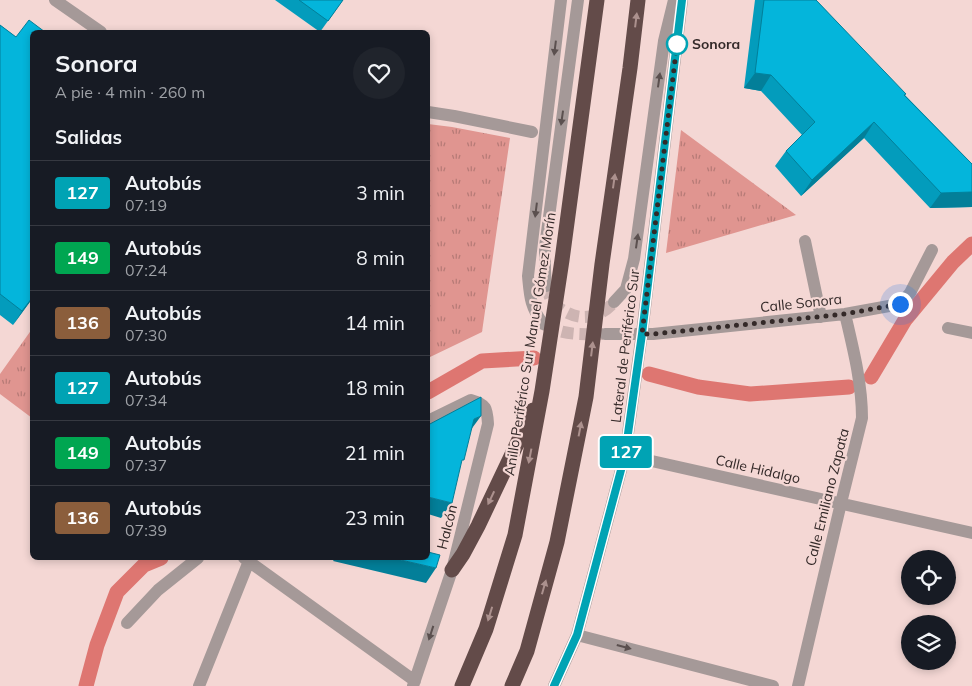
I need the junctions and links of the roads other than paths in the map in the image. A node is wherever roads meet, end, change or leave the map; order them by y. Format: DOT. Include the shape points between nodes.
graph roads {
  1 [pos="55,0"];
  2 [pos="561,0"];
  3 [pos="578,0"];
  4 [pos="597,0"];
  5 [pos="638,0"];
  6 [pos="674,0"];
  7 [pos="682,0"];
  8 [pos="98,30"];
  9 [pos="430,112"];
  10 [pos="532,132"];
  11 [pos="805,241"];
  12 [pos="932,250"];
  13 [pos="546,286"];
  14 [pos="614,302"];
  15 [pos="845,314"];
  16 [pos="821,316"];
  17 [pos="542,324"];
  18 [pos="948,328"];
  19 [pos="972,333"];
  20 [pos="605,334"];
  21 [pos="642,334"];
  22 [pos="542,391"];
  23 [pos="430,421"];
  24 [pos="625,455"];
  25 [pos="841,503"];
  26 [pos="972,533"];
  27 [pos="196,560"];
  28 [pos="246,560"];
  29 [pos="247,560"];
  30 [pos="452,570"];
  31 [pos="127,623"];
  32 [pos="577,635"];
  33 [pos="527,651"];
  34 [pos="414,683"];
  35 [pos="199,686"];
  36 [pos="462,686"];
  37 [pos="512,686"];
  38 [pos="522,686"];
  39 [pos="554,686"];
  40 [pos="773,686"];
  41 [pos="798,686"];
  1 -- 8 [label="street"];
  2 -- 17 [label="street, one-way" via="528,276 534,311"];
  3 -- 13 [label="street, one-way" via="545,247"];
  4 -- 22 [label="highway, Anillo Periférico Sur Manuel Gómez Morín"];
  33 -- 5 [label="highway, one-way" via="557,542 586,397"];
  14 -- 6 [label="street, one-way" via="626,289 634,259 664,41"];
  7 -- 21 [label="street, Lateral de Periférico Sur"];
  9 -- 10 [label="street"];
  11 -- 16 [label="street"];
  12 -- 15 [label="street, Calle Sonora" via="910,293 900,304"];
  15 -- 16 [label="street, Calle Sonora"];
  15 -- 25 [label="street, Calle Emiliano Zapata" via="857,368 862,418"];
  16 -- 21 [label="street, Calle Sonora"];
  18 -- 19 [label="street"];
  20 -- 21 [label="street, Calle Sonora"];
  21 -- 24 [label="street, Lateral de Periférico Sur"];
  22 -- 30 [label="highway, one-way" via="478,526"];
  22 -- 36 [label="highway, Anillo Periférico Sur Manuel Gómez Morín, one-way" via="515,535 486,629"];
  23 -- 30 [label="street, Halcón" via="471,400 481,402 488,411 488,424"];
  24 -- 25 [label="street, Calle Hidalgo"];
  24 -- 32 [label="street, Lateral de Periférico Sur"];
  25 -- 26 [label="street, Calle Hidalgo"];
  25 -- 41 [label="street, Calle Emiliano Zapata"];
  27 -- 31 [label="street" via="158,590"];
  28 -- 35 [label="street"];
  29 -- 34 [label="street"];
  30 -- 34 [label="street, Halcón, one-way"];
  32 -- 39 [label="street, Lateral de Periférico Sur"];
  32 -- 40 [label="street, one-way"];
  33 -- 37 [label="highway"];
  33 -- 38 [label="highway"];
}
